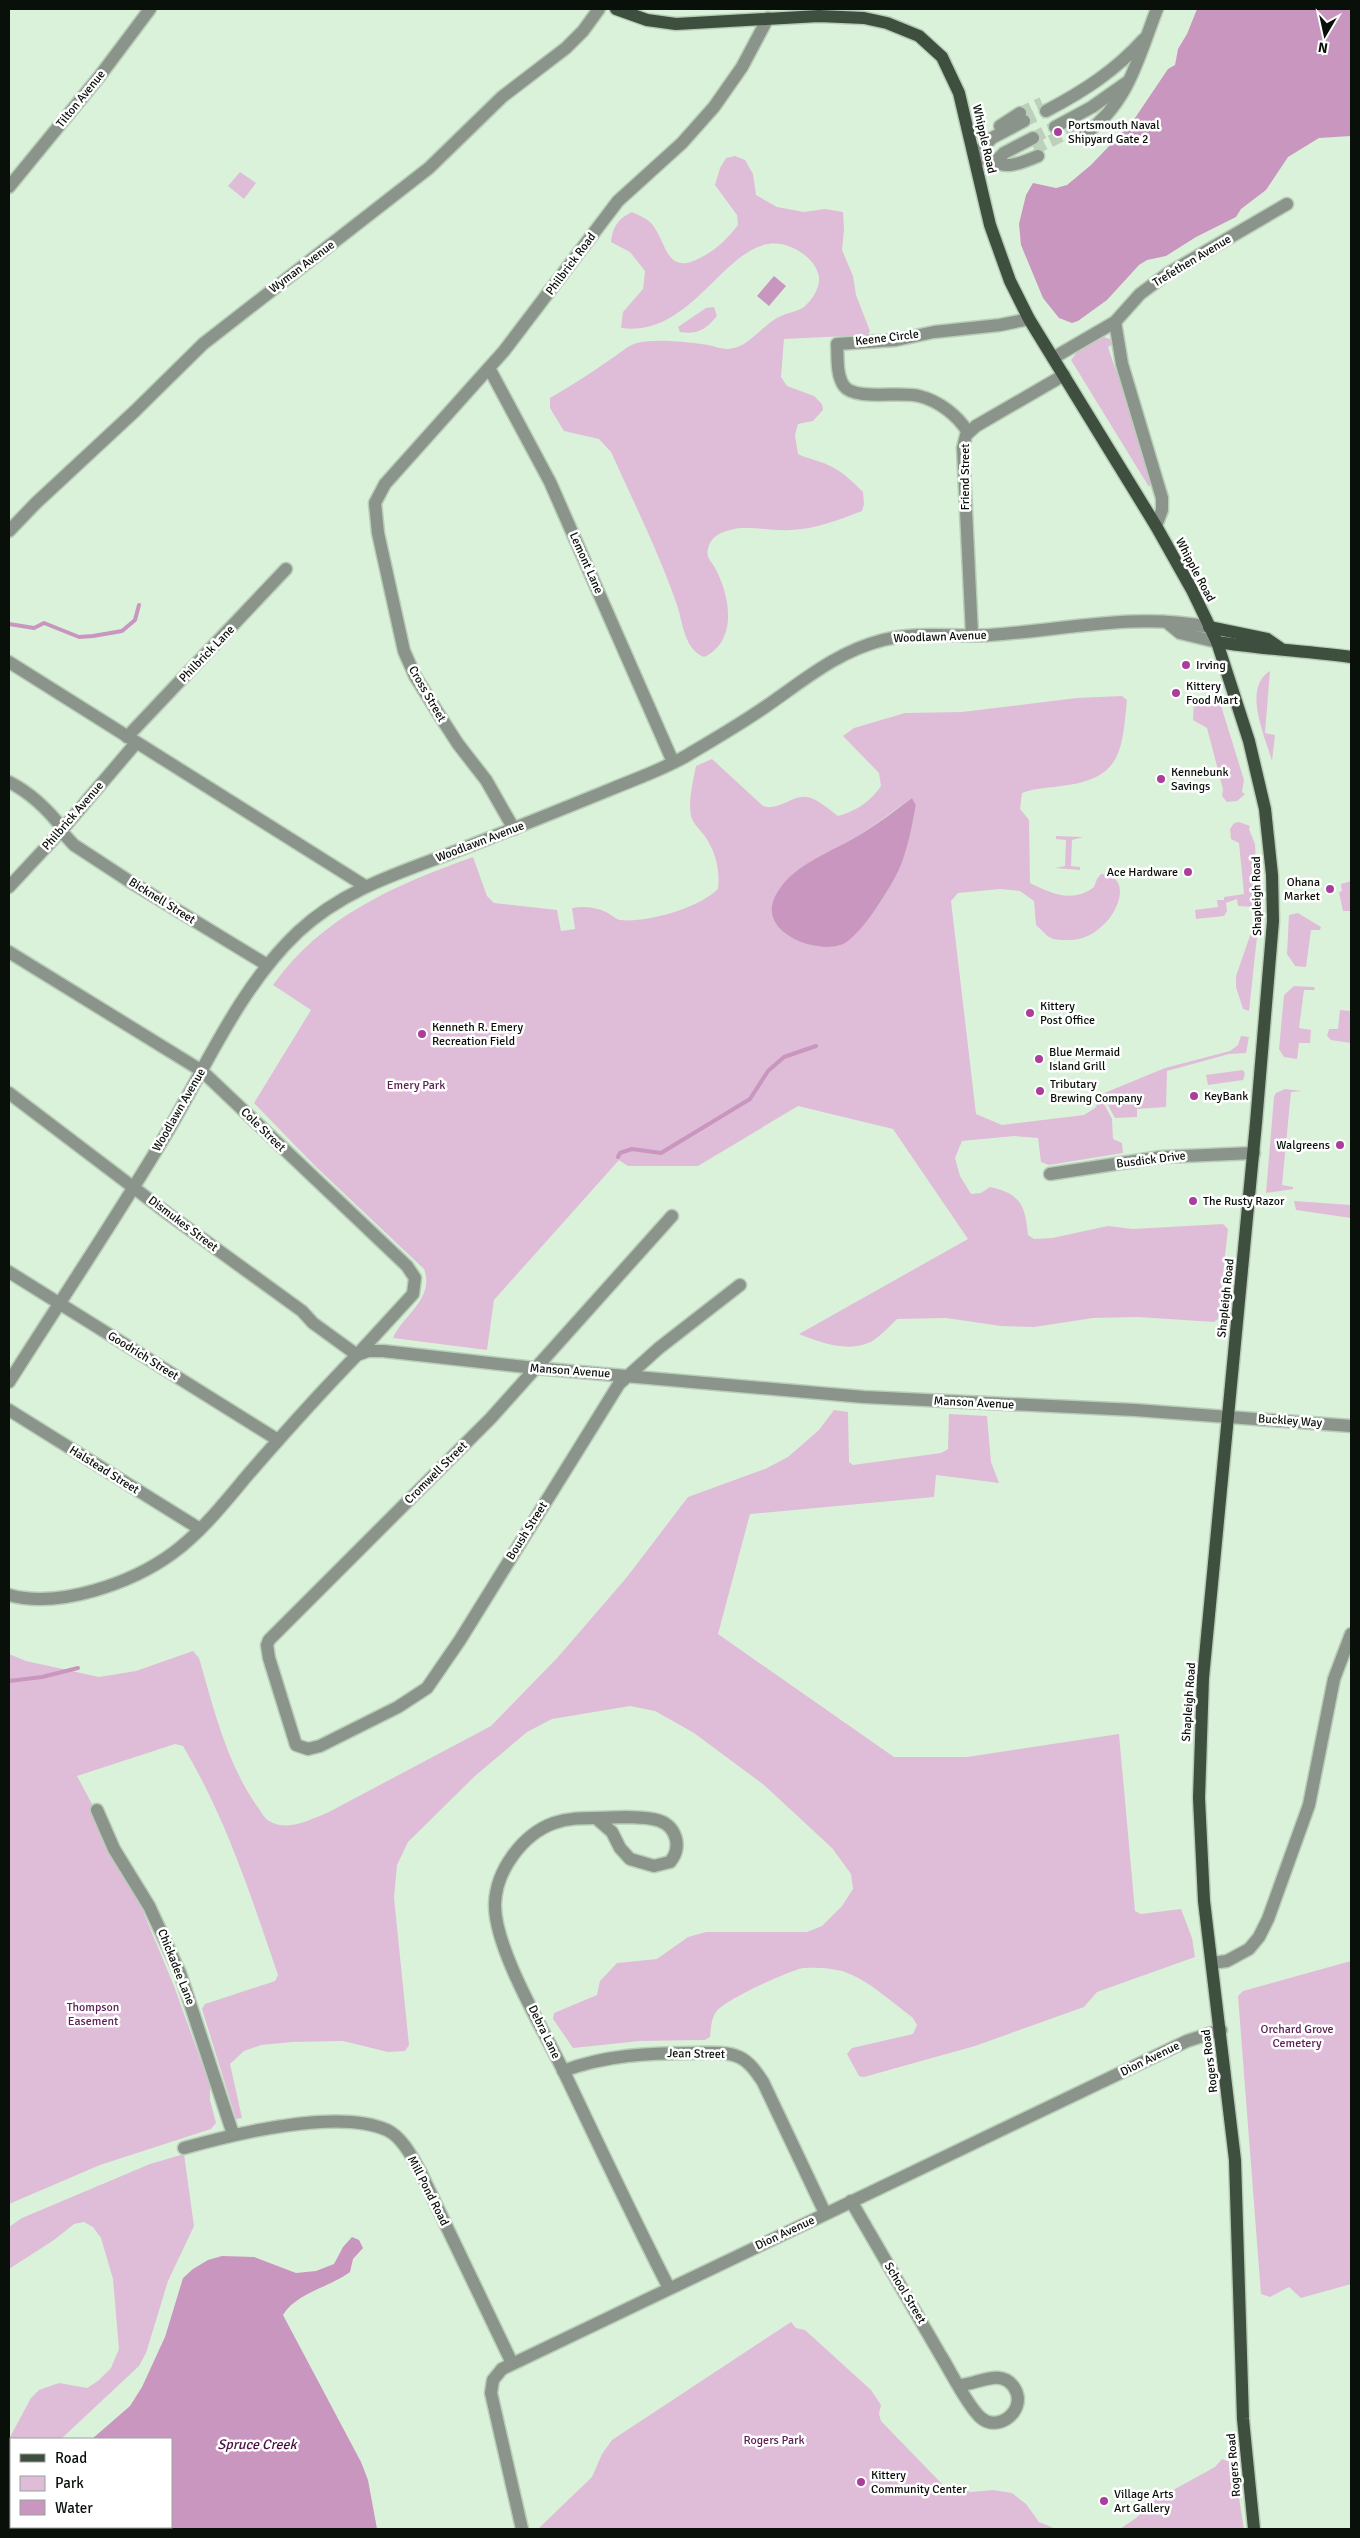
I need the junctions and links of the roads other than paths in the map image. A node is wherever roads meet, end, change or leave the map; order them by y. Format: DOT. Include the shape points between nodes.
graph roads {
  1 [pos="150,9"];
  2 [pos="599,9"];
  3 [pos="616,9"];
  4 [pos="1156,9"];
  5 [pos="768,18"];
  6 [pos="1148,36"];
  7 [pos="1130,80"];
  8 [pos="1044,107"];
  9 [pos="1022,117"];
  10 [pos="1054,127"];
  11 [pos="1084,130"];
  12 [pos="974,156"];
  13 [pos="995,162"];
  14 [pos="9,187"];
  15 [pos="1288,204"];
  16 [pos="1029,319"];
  17 [pos="1114,322"];
  18 [pos="1053,358"];
  19 [pos="489,368"];
  20 [pos="1064,375"];
  21 [pos="968,432"];
  22 [pos="375,512"];
  23 [pos="1156,526"];
  24 [pos="9,531"];
  25 [pos="286,569"];
  26 [pos="1169,624"];
  27 [pos="1210,627"];
  28 [pos="972,635"];
  29 [pos="1217,642"];
  30 [pos="1280,648"];
  31 [pos="1351,657"];
  32 [pos="9,662"];
  33 [pos="132,740"];
  34 [pos="673,762"];
  35 [pos="9,782"];
  36 [pos="514,829"];
  37 [pos="62,830"];
  38 [pos="365,886"];
  39 [pos="9,887"];
  40 [pos="9,952"];
  41 [pos="268,965"];
  42 [pos="202,1071"];
  43 [pos="9,1093"];
  44 [pos="1254,1153"];
  45 [pos="1050,1174"];
  46 [pos="132,1187"];
  47 [pos="672,1216"];
  48 [pos="9,1272"];
  49 [pos="740,1285"];
  50 [pos="58,1303"];
  51 [pos="357,1354"];
  52 [pos="535,1368"];
  53 [pos="628,1375"];
  54 [pos="9,1382"];
  55 [pos="9,1410"];
  56 [pos="1228,1416"];
  57 [pos="1351,1426"];
  58 [pos="278,1440"];
  59 [pos="200,1529"];
  60 [pos="9,1595"];
  61 [pos="1351,1634"];
  62 [pos="299,1747"];
  63 [pos="97,1810"];
  64 [pos="596,1818"];
  65 [pos="1212,1963"];
  66 [pos="1220,2030"];
  67 [pos="563,2071"];
  68 [pos="233,2134"];
  69 [pos="184,2148"];
  70 [pos="851,2201"];
  71 [pos="825,2214"];
  72 [pos="669,2288"];
  73 [pos="512,2363"];
  74 [pos="959,2385"];
  75 [pos="522,2529"];
  76 [pos="1254,2529"];
  1 -- 14 [label="street, Tilton Avenue"];
  2 -- 24 [label="street, Wyman Avenue" via="566,48 502,96 429,168 203,344"];
  3 -- 5 [label="main road, Whipple Road" via="647,20 676,24"];
  4 -- 6 [label="street"];
  5 -- 12 [label="main road, Whipple Road" via="864,18 919,36 942,57 956,83"];
  5 -- 19 [label="street, Philbrick Road" via="742,67 714,107 682,143 618,201"];
  6 -- 7 [label="street"];
  6 -- 8 [label="street" via="1126,60 1102,79"];
  7 -- 10 [label="street" via="1092,107"];
  7 -- 11 [label="street" via="1108,115"];
  9 -- 12 [label="street" via="992,138"];
  12 -- 13 [label="street"];
  12 -- 16 [label="main road, Whipple Road" via="996,243"];
  13 -- 13 [label="street" via="1004,153 1035,148 1009,166"];
  15 -- 17 [label="street, Trefethen Avenue" via="1152,284"];
  16 -- 18 [label="main road, Whipple Road"];
  16 -- 21 [label="street, Keene Circle" via="896,340 837,344 840,380 847,389 855,393 909,394 928,398 954,415"];
  17 -- 18 [label="street, Trefethen Avenue"];
  17 -- 23 [label="street" via="1122,364 1162,498 1162,510"];
  18 -- 20 [label="main road, Whipple Road"];
  19 -- 22 [label="street, Philbrick Road" via="385,484 377,497"];
  19 -- 34 [label="street, Lemont Lane" via="550,482"];
  20 -- 21 [label="street, Friend Street"];
  20 -- 23 [label="main road, Whipple Road"];
  21 -- 28 [label="street, Friend Street" via="963,453"];
  22 -- 36 [label="street, Cross Street" via="400,639 409,663 458,744 486,780"];
  23 -- 27 [label="main road, Whipple Road"];
  25 -- 33 [label="street, Philbrick Lane"];
  26 -- 27 [label="street, Woodlawn Avenue" via="1178,621"];
  26 -- 28 [label="street, Woodlawn Avenue" via="1140,620 1106,621"];
  26 -- 29 [label="street, Woodlawn Avenue" via="1180,633"];
  27 -- 29 [label="main road, Whipple Road"];
  27 -- 30 [label="main road" via="1267,639"];
  28 -- 34 [label="street, Woodlawn Avenue" via="888,638 853,649"];
  29 -- 30 [label="main road" via="1262,649"];
  29 -- 44 [label="main road, Shapleigh Road" via="1259,778 1272,874 1270,965"];
  30 -- 31 [label="main road"];
  32 -- 33 [label="street"];
  33 -- 37 [label="street, Philbrick Avenue"];
  33 -- 38 [label="street"];
  34 -- 36 [label="street, Woodlawn Avenue"];
  35 -- 37 [label="street, Bicknell Street" via="54,818"];
  36 -- 38 [label="street, Woodlawn Avenue"];
  37 -- 39 [label="street, Philbrick Avenue"];
  37 -- 41 [label="street, Bicknell Street" via="74,845"];
  38 -- 41 [label="street, Woodlawn Avenue" via="312,921"];
  40 -- 42 [label="street, Cole Street"];
  41 -- 42 [label="street, Woodlawn Avenue"];
  42 -- 46 [label="street, Woodlawn Avenue"];
  42 -- 51 [label="street, Cole Street" via="413,1274 416,1282 413,1294"];
  43 -- 46 [label="street, Dismukes Street"];
  44 -- 45 [label="street, Busdick Drive" via="1161,1158"];
  44 -- 56 [label="main road, Shapleigh Road"];
  46 -- 50 [label="street, Woodlawn Avenue"];
  46 -- 51 [label="street, Dismukes Street"];
  47 -- 52 [label="street, Cromwell Street"];
  48 -- 50 [label="street, Goodrich Street"];
  49 -- 53 [label="street, Boush Street"];
  50 -- 54 [label="street, Woodlawn Avenue"];
  50 -- 58 [label="street, Goodrich Street"];
  51 -- 52 [label="street, Manson Avenue" via="383,1351"];
  51 -- 58 [label="street"];
  52 -- 53 [label="street, Manson Avenue"];
  52 -- 62 [label="street, Cromwell Street" via="491,1418 269,1640 269,1658 292,1738"];
  53 -- 56 [label="street, Manson Avenue" via="864,1397"];
  53 -- 62 [label="street, Boush Street" via="602,1410 427,1688 398,1707 320,1746"];
  55 -- 59 [label="street, Halstead Street"];
  56 -- 57 [label="street, Buckley Way"];
  56 -- 65 [label="main road, Shapleigh Road" via="1203,1678 1199,1771 1201,1854"];
  58 -- 59 [label="street"];
  59 -- 60 [label="street" via="162,1561 112,1584 42,1600"];
  61 -- 65 [label="street" via="1334,1679 1309,1806 1268,1919 1259,1938 1249,1949 1227,1961"];
  63 -- 68 [label="street, Chickadee Lane" via="114,1849 148,1903 182,1976"];
  64 -- 64 [label="street, Debra Lane" via="612,1832 624,1854 636,1863 661,1865 674,1857 677,1843 664,1822 644,1818"];
  64 -- 67 [label="street, Debra Lane" via="557,1822 542,1828 526,1841 509,1861 495,1903 501,1938"];
  65 -- 66 [label="main road, Rogers Road"];
  66 -- 70 [label="street, Dion Avenue" via="1187,2041"];
  66 -- 76 [label="main road, Rogers Road" via="1234,2160 1243,2410"];
  67 -- 71 [label="street, Jean Street" via="625,2056 721,2053 740,2058 763,2082"];
  67 -- 72 [label="street, Debra Lane"];
  68 -- 69 [label="street, Mill Pond Road"];
  68 -- 73 [label="street, Mill Pond Road" via="330,2123 388,2130 420,2171"];
  70 -- 71 [label="street, Dion Avenue"];
  70 -- 74 [label="street, School Street"];
  71 -- 72 [label="street, Dion Avenue"];
  72 -- 73 [label="street, Dion Avenue"];
  73 -- 75 [label="street, Dion Avenue" via="497,2374 491,2385"];
  74 -- 74 [label="street, School Street" via="977,2414 987,2421 1005,2421 1017,2406 1016,2390 1004,2379 990,2377"];
}
